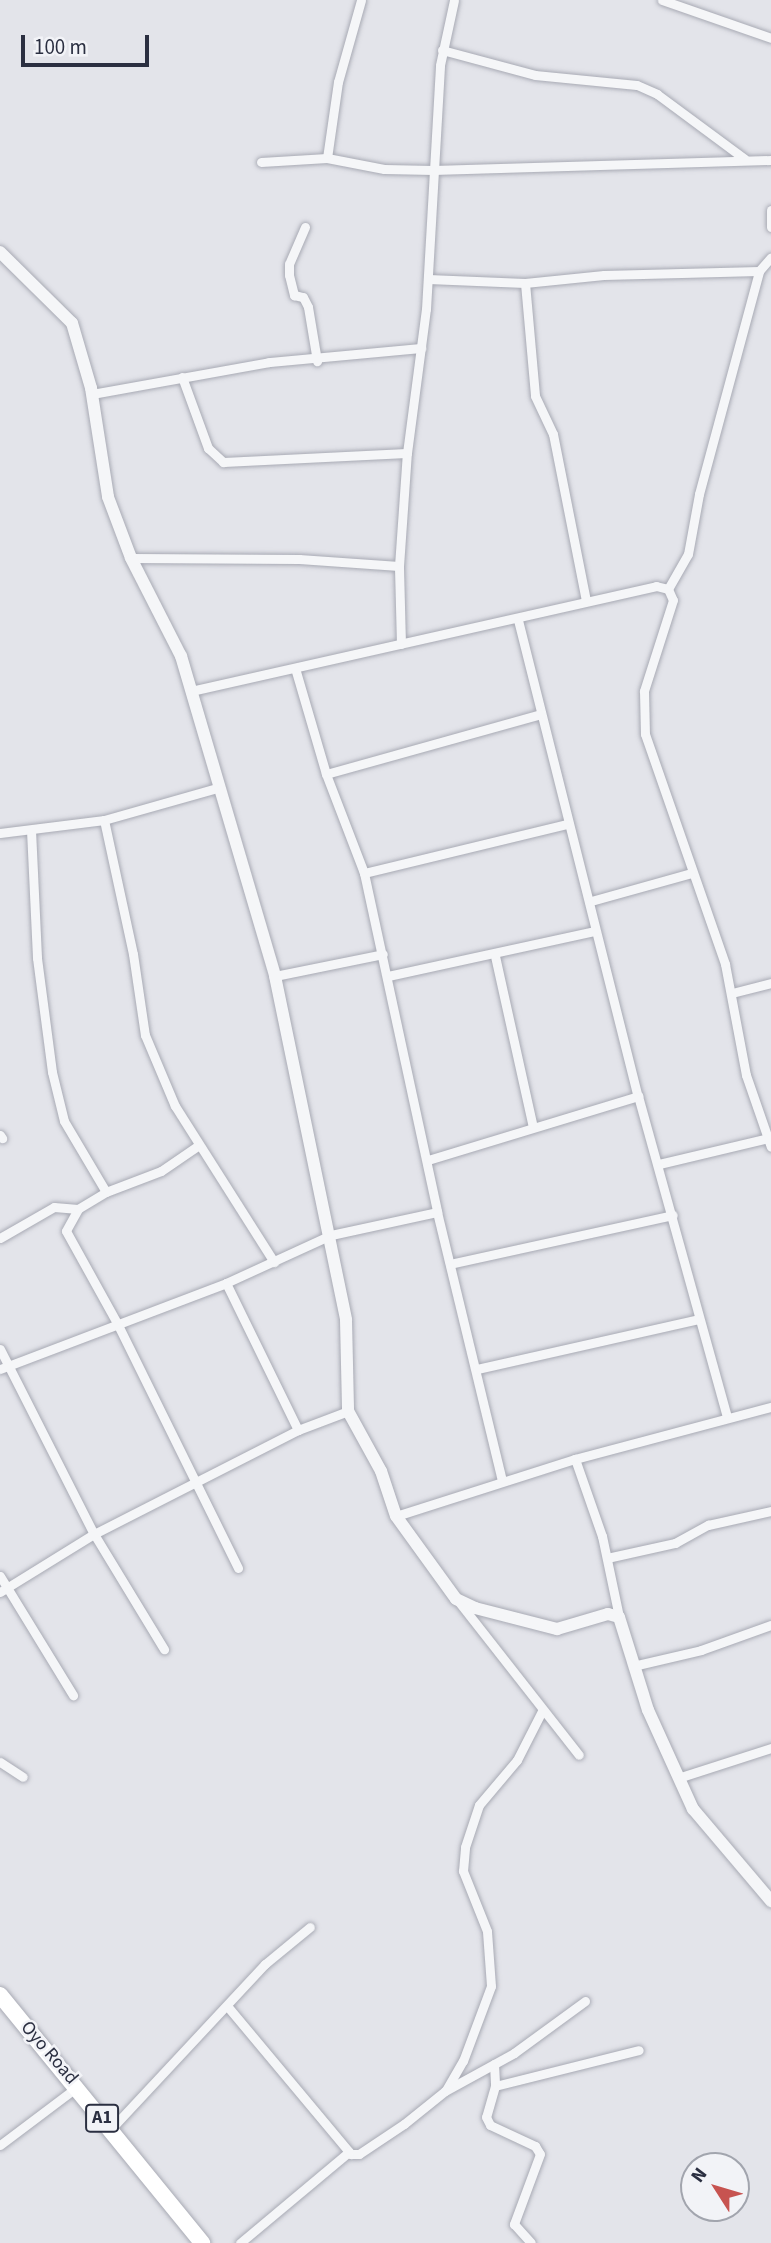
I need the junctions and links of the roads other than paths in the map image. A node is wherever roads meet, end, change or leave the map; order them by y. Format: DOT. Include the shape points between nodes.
graph roads {
  1 [pos="361,0"];
  2 [pos="454,0"];
  3 [pos="662,0"];
  4 [pos="771,38"];
  5 [pos="442,50"];
  6 [pos="327,158"];
  7 [pos="745,159"];
  8 [pos="771,160"];
  9 [pos="261,162"];
  10 [pos="433,170"];
  11 [pos="771,210"];
  12 [pos="305,227"];
  13 [pos="771,227"];
  14 [pos="0,252"];
  15 [pos="771,257"];
  16 [pos="759,271"];
  17 [pos="428,279"];
  18 [pos="525,283"];
  19 [pos="421,348"];
  20 [pos="317,361"];
  21 [pos="183,377"];
  22 [pos="92,394"];
  23 [pos="407,453"];
  24 [pos="131,558"];
  25 [pos="399,566"];
  26 [pos="668,589"];
  27 [pos="586,601"];
  28 [pos="518,620"];
  29 [pos="401,644"];
  30 [pos="295,668"];
  31 [pos="191,691"];
  32 [pos="541,714"];
  33 [pos="326,774"];
  34 [pos="217,788"];
  35 [pos="104,820"];
  36 [pos="568,824"];
  37 [pos="31,831"];
  38 [pos="0,833"];
  39 [pos="365,873"];
  40 [pos="691,873"];
  41 [pos="591,901"];
  42 [pos="595,931"];
  43 [pos="383,954"];
  44 [pos="495,956"];
  45 [pos="275,976"];
  46 [pos="388,976"];
  47 [pos="771,983"];
  48 [pos="732,993"];
  49 [pos="638,1096"];
  50 [pos="533,1128"];
  51 [pos="770,1142"];
  52 [pos="199,1144"];
  53 [pos="428,1160"];
  54 [pos="659,1164"];
  55 [pos="106,1192"];
  56 [pos="78,1209"];
  57 [pos="437,1212"];
  58 [pos="673,1215"];
  59 [pos="331,1235"];
  60 [pos="0,1238"];
  61 [pos="274,1262"];
  62 [pos="450,1264"];
  63 [pos="226,1283"];
  64 [pos="698,1319"];
  65 [pos="118,1325"];
  66 [pos="0,1349"];
  67 [pos="3,1368"];
  68 [pos="477,1369"];
  69 [pos="771,1407"];
  70 [pos="348,1411"];
  71 [pos="727,1417"];
  72 [pos="298,1430"];
  73 [pos="575,1459"];
  74 [pos="502,1481"];
  75 [pos="194,1482"];
  76 [pos="771,1511"];
  77 [pos="396,1516"];
  78 [pos="94,1534"];
  79 [pos="607,1558"];
  80 [pos="238,1568"];
  81 [pos="0,1576"];
  82 [pos="3,1590"];
  83 [pos="456,1599"];
  84 [pos="619,1617"];
  85 [pos="771,1625"];
  86 [pos="164,1649"];
  87 [pos="633,1666"];
  88 [pos="73,1695"];
  89 [pos="542,1711"];
  90 [pos="771,1748"];
  91 [pos="579,1755"];
  92 [pos="0,1762"];
  93 [pos="23,1777"];
  94 [pos="681,1777"];
  95 [pos="771,1901"];
  96 [pos="310,1927"];
  97 [pos="0,1995"];
  98 [pos="585,2001"];
  99 [pos="228,2007"];
  100 [pos="639,2050"];
  101 [pos="494,2064"];
  102 [pos="78,2086"];
  103 [pos="495,2086"];
  104 [pos="445,2091"];
  105 [pos="111,2129"];
  106 [pos="0,2145"];
  107 [pos="349,2152"];
  108 [pos="202,2243"];
  109 [pos="240,2243"];
  110 [pos="531,2243"];
  1 -- 6 [label="street" via="338,82"];
  2 -- 5 [label="street"];
  3 -- 4 [label="street"];
  5 -- 7 [label="street" via="535,75 638,85"];
  5 -- 10 [label="street"];
  6 -- 9 [label="street"];
  6 -- 10 [label="street" via="384,169"];
  7 -- 8 [label="street"];
  7 -- 10 [label="street"];
  10 -- 17 [label="street"];
  11 -- 13 [label="street"];
  12 -- 20 [label="street" via="289,275 294,295 303,297 308,307"];
  14 -- 22 [label="street" via="72,323"];
  15 -- 16 [label="street"];
  16 -- 18 [label="street" via="604,275"];
  16 -- 26 [label="street" via="699,494 688,554"];
  17 -- 18 [label="street"];
  17 -- 19 [label="street"];
  18 -- 27 [label="street" via="535,396 553,434"];
  19 -- 20 [label="street"];
  19 -- 23 [label="street"];
  20 -- 21 [label="street" via="269,362"];
  21 -- 22 [label="street"];
  21 -- 23 [label="street" via="208,448 223,462"];
  22 -- 24 [label="street" via="103,480"];
  23 -- 25 [label="street"];
  24 -- 25 [label="street" via="299,559"];
  24 -- 31 [label="street" via="181,656"];
  25 -- 29 [label="street"];
  26 -- 27 [label="street" via="656,586"];
  26 -- 40 [label="street" via="673,600 644,691 645,734"];
  27 -- 28 [label="street"];
  28 -- 29 [label="street"];
  28 -- 32 [label="street"];
  29 -- 30 [label="street"];
  30 -- 31 [label="street"];
  30 -- 33 [label="street"];
  31 -- 34 [label="street"];
  32 -- 33 [label="street"];
  32 -- 36 [label="street"];
  33 -- 39 [label="street"];
  34 -- 35 [label="street"];
  34 -- 45 [label="street"];
  35 -- 37 [label="street"];
  35 -- 52 [label="street" via="145,1035 175,1107"];
  36 -- 39 [label="street"];
  36 -- 41 [label="street"];
  37 -- 38 [label="street"];
  37 -- 55 [label="street" via="37,958 52,1072 64,1121"];
  39 -- 43 [label="street"];
  40 -- 41 [label="street"];
  40 -- 48 [label="street"];
  41 -- 42 [label="street"];
  42 -- 44 [label="street"];
  42 -- 49 [label="street"];
  43 -- 45 [label="street"];
  43 -- 46 [label="street"];
  44 -- 46 [label="street"];
  44 -- 50 [label="street"];
  45 -- 59 [label="street"];
  46 -- 53 [label="street"];
  47 -- 48 [label="street"];
  48 -- 51 [label="street" via="746,1075"];
  49 -- 50 [label="street"];
  49 -- 54 [label="street"];
  50 -- 53 [label="street"];
  51 -- 54 [label="street"];
  52 -- 55 [label="street" via="162,1171"];
  52 -- 61 [label="street"];
  53 -- 57 [label="street"];
  54 -- 58 [label="street"];
  55 -- 56 [label="street"];
  56 -- 60 [label="street" via="54,1207"];
  56 -- 65 [label="street" via="65,1231"];
  57 -- 59 [label="street"];
  57 -- 62 [label="street"];
  58 -- 62 [label="street"];
  58 -- 64 [label="street"];
  59 -- 61 [label="street"];
  59 -- 70 [label="street" via="346,1320"];
  61 -- 63 [label="street"];
  62 -- 68 [label="street"];
  63 -- 65 [label="street"];
  63 -- 72 [label="street"];
  64 -- 68 [label="street"];
  64 -- 71 [label="street"];
  65 -- 67 [label="street"];
  65 -- 75 [label="street"];
  66 -- 67 [label="street"];
  67 -- 78 [label="street"];
  68 -- 74 [label="street"];
  69 -- 71 [label="street"];
  70 -- 72 [label="street"];
  70 -- 77 [label="street" via="381,1471"];
  71 -- 73 [label="street"];
  72 -- 75 [label="street"];
  73 -- 74 [label="street"];
  73 -- 79 [label="street"];
  74 -- 77 [label="street"];
  75 -- 78 [label="street"];
  75 -- 80 [label="street"];
  76 -- 79 [label="street" via="708,1525 675,1543"];
  77 -- 83 [label="street"];
  78 -- 82 [label="street"];
  78 -- 86 [label="street"];
  79 -- 84 [label="street"];
  81 -- 82 [label="street"];
  82 -- 88 [label="street"];
  83 -- 84 [label="street" via="557,1629 608,1614"];
  83 -- 89 [label="street"];
  84 -- 87 [label="street"];
  85 -- 87 [label="street" via="701,1650"];
  87 -- 94 [label="street"];
  89 -- 91 [label="street"];
  89 -- 104 [label="street" via="509,1772 479,1805 465,1847 463,1871 484,1921 491,1986 463,2061"];
  90 -- 94 [label="street"];
  92 -- 93 [label="street"];
  94 -- 95 [label="street" via="693,1809"];
  96 -- 99 [label="street" via="265,1964"];
  97 -- 102 [label="highway, Oyo Road / A1"];
  98 -- 101 [label="street"];
  99 -- 105 [label="street"];
  99 -- 107 [label="street"];
  100 -- 103 [label="street"];
  101 -- 103 [label="street"];
  101 -- 104 [label="street"];
  102 -- 105 [label="highway, Oyo Road / A1"];
  102 -- 106 [label="street"];
  103 -- 110 [label="street" via="487,2106 490,2125 535,2146 540,2154 514,2224"];
  104 -- 107 [label="street" via="359,2154"];
  105 -- 108 [label="highway, Oyo Road / A1"];
  107 -- 109 [label="street"];
}
